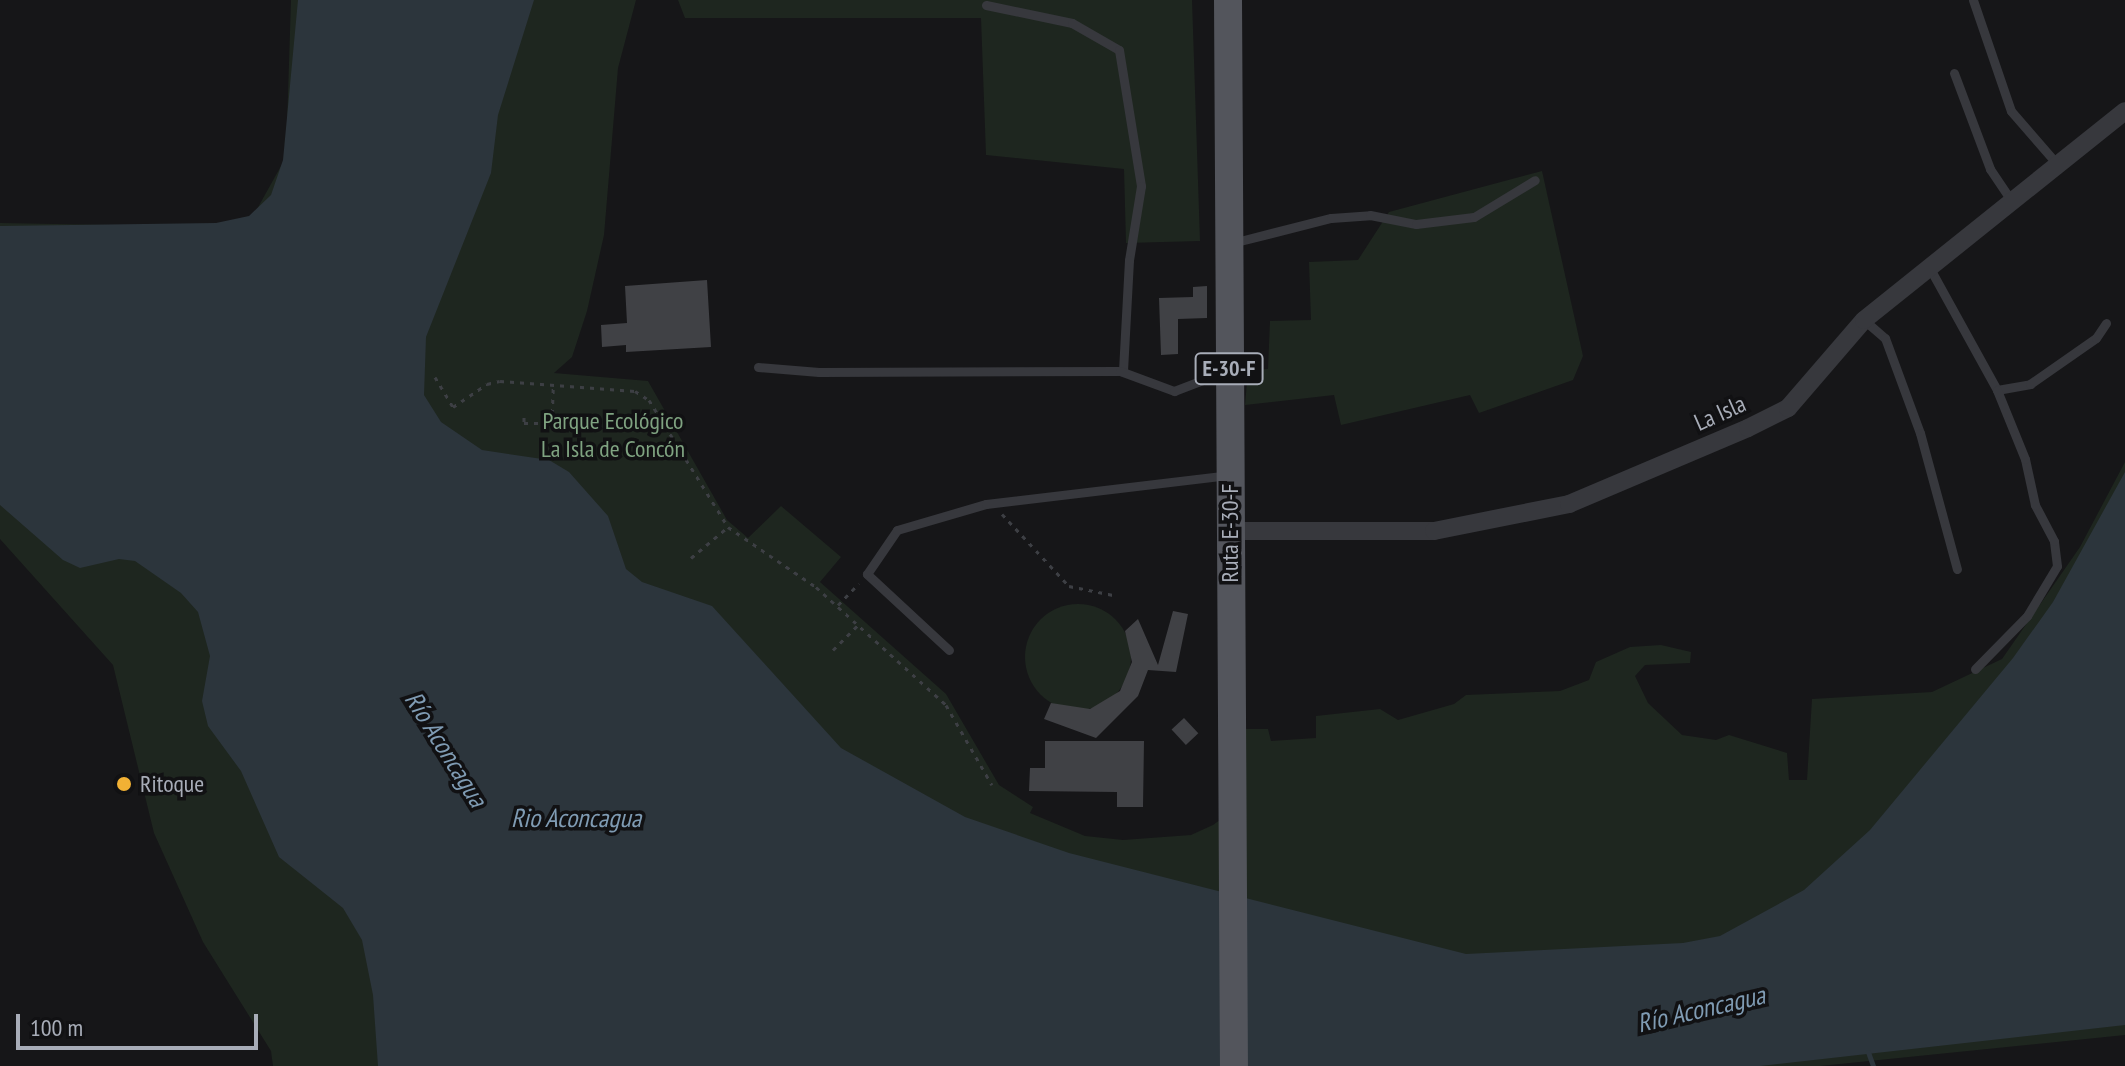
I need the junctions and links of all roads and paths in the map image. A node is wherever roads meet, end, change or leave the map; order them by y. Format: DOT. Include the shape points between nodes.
graph roads {
  1 [pos="1228,0"];
  2 [pos="1973,0"];
  3 [pos="986,5"];
  4 [pos="1954,73"];
  5 [pos="2125,111"];
  6 [pos="2057,164"];
  7 [pos="1535,180"];
  8 [pos="2011,200"];
  9 [pos="1229,244"];
  10 [pos="1928,265"];
  11 [pos="1864,320"];
  12 [pos="2106,323"];
  13 [pos="758,367"];
  14 [pos="1229,370"];
  15 [pos="1123,372"];
  16 [pos="435,377"];
  17 [pos="553,386"];
  18 [pos="1997,390"];
  19 [pos="524,417"];
  20 [pos="1230,475"];
  21 [pos="991,503"];
  22 [pos="728,527"];
  23 [pos="1230,531"];
  24 [pos="691,558"];
  25 [pos="1957,569"];
  26 [pos="867,574"];
  27 [pos="1113,595"];
  28 [pos="838,605"];
  29 [pos="859,624"];
  30 [pos="833,650"];
  31 [pos="949,650"];
  32 [pos="1975,669"];
  33 [pos="992,785"];
  34 [pos="1234,1066"];
  1 -- 9 [label="main road, Ruta E-30-F / E-30-F"];
  2 -- 6 [label="lane" via="2011,111"];
  3 -- 15 [label="lane" via="1072,23 1119,50 1141,186 1129,260"];
  4 -- 8 [label="lane" via="1990,169"];
  5 -- 6 [label="street, La Isla"];
  6 -- 8 [label="street, La Isla"];
  7 -- 9 [label="lane" via="1474,217 1416,224 1370,215 1331,218"];
  8 -- 10 [label="street, La Isla"];
  9 -- 14 [label="main road, Ruta E-30-F / E-30-F"];
  10 -- 11 [label="street, La Isla"];
  10 -- 18 [label="lane"];
  11 -- 23 [label="street, La Isla" via="1788,408 1569,504 1434,531"];
  11 -- 25 [label="lane" via="1885,338 1920,433"];
  12 -- 18 [label="lane" via="2096,338 2030,384"];
  13 -- 15 [label="lane" via="819,372"];
  14 -- 15 [label="lane" via="1174,391"];
  14 -- 20 [label="main road, Ruta E-30-F / E-30-F"];
  16 -- 17 [label="path" via="453,407 500,381"];
  17 -- 19 [label="path" via="552,423 524,423"];
  17 -- 22 [label="path" via="635,391 649,400"];
  18 -- 32 [label="lane" via="2025,459 2035,505 2054,541 2057,566 2027,616"];
  20 -- 21 [label="lane"];
  20 -- 23 [label="main road, Ruta E-30-F / E-30-F"];
  21 -- 26 [label="lane" via="897,530"];
  21 -- 27 [label="path" via="1069,586"];
  22 -- 24 [label="path"];
  22 -- 28 [label="path"];
  23 -- 34 [label="main road, Ruta E-30-F / E-30-F"];
  26 -- 28 [label="path"];
  26 -- 31 [label="lane"];
  28 -- 29 [label="path"];
  29 -- 30 [label="path"];
  29 -- 33 [label="path" via="946,705"];
}
